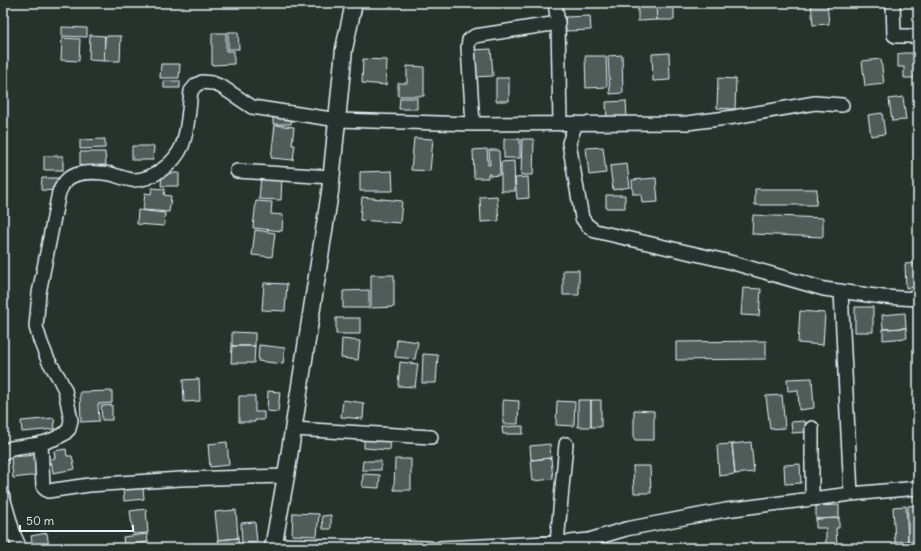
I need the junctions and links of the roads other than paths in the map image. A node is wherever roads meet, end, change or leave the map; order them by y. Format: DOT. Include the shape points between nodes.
graph roads {
  1 [pos="354,3"];
  2 [pos="555,3"];
  3 [pos="893,3"];
  4 [pos="558,23"];
  5 [pos="918,36"];
  6 [pos="842,104"];
  7 [pos="338,120"];
  8 [pos="576,123"];
  9 [pos="473,124"];
  10 [pos="560,124"];
  11 [pos="237,171"];
  12 [pos="331,177"];
  13 [pos="841,291"];
  14 [pos="918,299"];
  15 [pos="812,428"];
  16 [pos="294,429"];
  17 [pos="431,437"];
  18 [pos="41,443"];
  19 [pos="566,444"];
  20 [pos="3,454"];
  21 [pos="286,476"];
  22 [pos="918,488"];
  23 [pos="851,494"];
  24 [pos="3,497"];
  25 [pos="812,498"];
  26 [pos="602,542"];
  27 [pos="549,545"];
  28 [pos="274,546"];
  29 [pos="20,548"];
  30 [pos="430,548"];
  31 [pos="440,548"];
  1 -- 7 [label="street" via="344,49"];
  2 -- 4 [label="street"];
  3 -- 5 [label="street" via="895,36"];
  4 -- 9 [label="street" via="475,36 469,40"];
  4 -- 10 [label="street"];
  6 -- 8 [label="street" via="815,103 687,123"];
  7 -- 9 [label="street"];
  7 -- 12 [label="street"];
  7 -- 18 [label="street" via="252,107 222,87 202,82 191,91 183,145 176,157 165,167 143,179 132,180 110,174 88,173 74,175 65,181 59,192 39,293 36,327 48,360 65,390 71,420 69,429 64,434"];
  8 -- 10 [label="street"];
  8 -- 13 [label="street" via="569,143 582,218 595,231 726,261 824,289"];
  9 -- 10 [label="street"];
  11 -- 12 [label="street"];
  12 -- 16 [label="street"];
  13 -- 14 [label="street"];
  13 -- 23 [label="street"];
  15 -- 25 [label="street"];
  16 -- 17 [label="street"];
  16 -- 21 [label="street"];
  18 -- 20 [label="street" via="11,448"];
  18 -- 21 [label="street" via="43,486 48,491 89,485 180,479"];
  19 -- 27 [label="street"];
  21 -- 28 [label="street"];
  22 -- 23 [label="street"];
  23 -- 25 [label="street"];
  24 -- 29 [label="street"];
  25 -- 26 [label="street" via="696,515 626,529"];
  26 -- 27 [label="street" via="589,540"];
  27 -- 31 [label="street"];
  28 -- 30 [label="street"];
}
